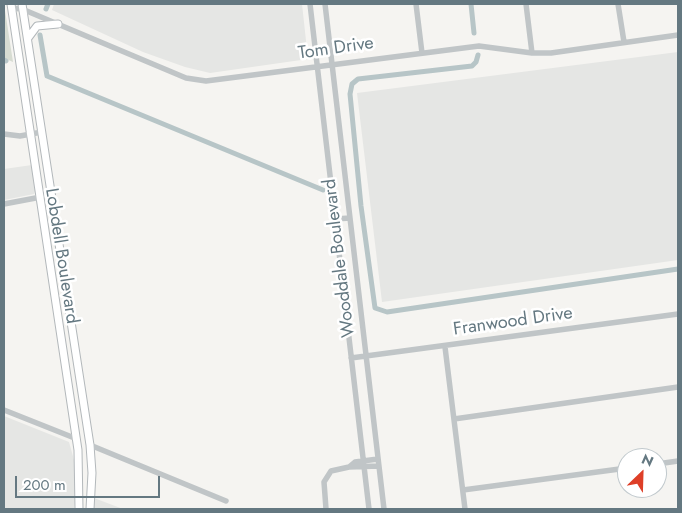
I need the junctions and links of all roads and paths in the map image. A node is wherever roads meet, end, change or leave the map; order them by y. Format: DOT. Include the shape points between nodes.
graph roads {
  1 [pos="310,4"];
  2 [pos="325,4"];
  3 [pos="416,4"];
  4 [pos="526,4"];
  5 [pos="618,4"];
  6 [pos="11,6"];
  7 [pos="22,6"];
  8 [pos="58,24"];
  9 [pos="678,35"];
  10 [pos="28,38"];
  11 [pos="624,42"];
  12 [pos="422,53"];
  13 [pos="532,53"];
  14 [pos="332,65"];
  15 [pos="318,67"];
  16 [pos="42,132"];
  17 [pos="4,134"];
  18 [pos="31,134"];
  19 [pos="48,170"];
  20 [pos="37,172"];
  21 [pos="41,198"];
  22 [pos="4,204"];
  23 [pos="350,218"];
  24 [pos="335,219"];
  25 [pos="678,314"];
  26 [pos="72,328"];
  27 [pos="60,330"];
  28 [pos="445,347"];
  29 [pos="366,356"];
  30 [pos="352,358"];
  31 [pos="678,387"];
  32 [pos="4,410"];
  33 [pos="454,419"];
  34 [pos="77,439"];
  35 [pos="90,445"];
  36 [pos="378,463"];
  37 [pos="364,464"];
  38 [pos="617,469"];
  39 [pos="463,490"];
  40 [pos="226,501"];
  41 [pos="79,509"];
  42 [pos="90,509"];
  43 [pos="326,509"];
  44 [pos="369,509"];
  45 [pos="384,509"];
  46 [pos="465,509"];
  1 -- 15 [label="street, Wooddale Boulevard"];
  2 -- 14 [label="street, Wooddale Boulevard"];
  3 -- 12 [label="street"];
  4 -- 13 [label="street"];
  5 -- 11 [label="street"];
  6 -- 7 [label="street, Tom Drive"];
  6 -- 18 [label="main road, Lobdell Boulevard"];
  7 -- 8 [label="street, Tom Drive"];
  7 -- 10 [label="main road, Lobdell Boulevard"];
  8 -- 10 [label="main road" via="37,26"];
  8 -- 15 [label="street, Tom Drive" via="186,78 224,80"];
  9 -- 11 [label="street, Tom Drive"];
  10 -- 16 [label="main road, Lobdell Boulevard"];
  11 -- 13 [label="street, Tom Drive"];
  12 -- 13 [label="street, Tom Drive" via="479,46"];
  12 -- 14 [label="street, Tom Drive"];
  14 -- 15 [label="street, Tom Drive"];
  14 -- 23 [label="street, Wooddale Boulevard"];
  15 -- 24 [label="street, Wooddale Boulevard"];
  16 -- 18 [label="street"];
  16 -- 19 [label="main road, Lobdell Boulevard"];
  17 -- 18 [label="street"];
  18 -- 20 [label="main road, Lobdell Boulevard"];
  19 -- 20 [label="street"];
  19 -- 26 [label="main road, Lobdell Boulevard"];
  20 -- 21 [label="main road, Lobdell Boulevard"];
  21 -- 22 [label="street"];
  21 -- 27 [label="main road, Lobdell Boulevard"];
  23 -- 24 [label="street"];
  23 -- 29 [label="street, Wooddale Boulevard"];
  24 -- 30 [label="street, Wooddale Boulevard"];
  25 -- 28 [label="street, Franwood Drive"];
  26 -- 27 [label="main road"];
  26 -- 35 [label="main road, Lobdell Boulevard"];
  27 -- 34 [label="main road, Lobdell Boulevard"];
  28 -- 29 [label="street, Franwood Drive"];
  28 -- 33 [label="street"];
  29 -- 30 [label="street, Franwood Drive"];
  29 -- 36 [label="street, Wooddale Boulevard"];
  30 -- 37 [label="street, Wooddale Boulevard"];
  31 -- 33 [label="street"];
  32 -- 34 [label="street"];
  33 -- 39 [label="street"];
  34 -- 35 [label="main road"];
  34 -- 41 [label="main road, Lobdell Boulevard" via="81,476"];
  35 -- 40 [label="street"];
  35 -- 42 [label="main road, Lobdell Boulevard"];
  36 -- 37 [label="street"];
  36 -- 45 [label="street, Wooddale Boulevard"];
  37 -- 43 [label="street" via="333,470 326,478"];
  37 -- 44 [label="street, Wooddale Boulevard"];
  38 -- 39 [label="street"];
  39 -- 46 [label="street"];
}
